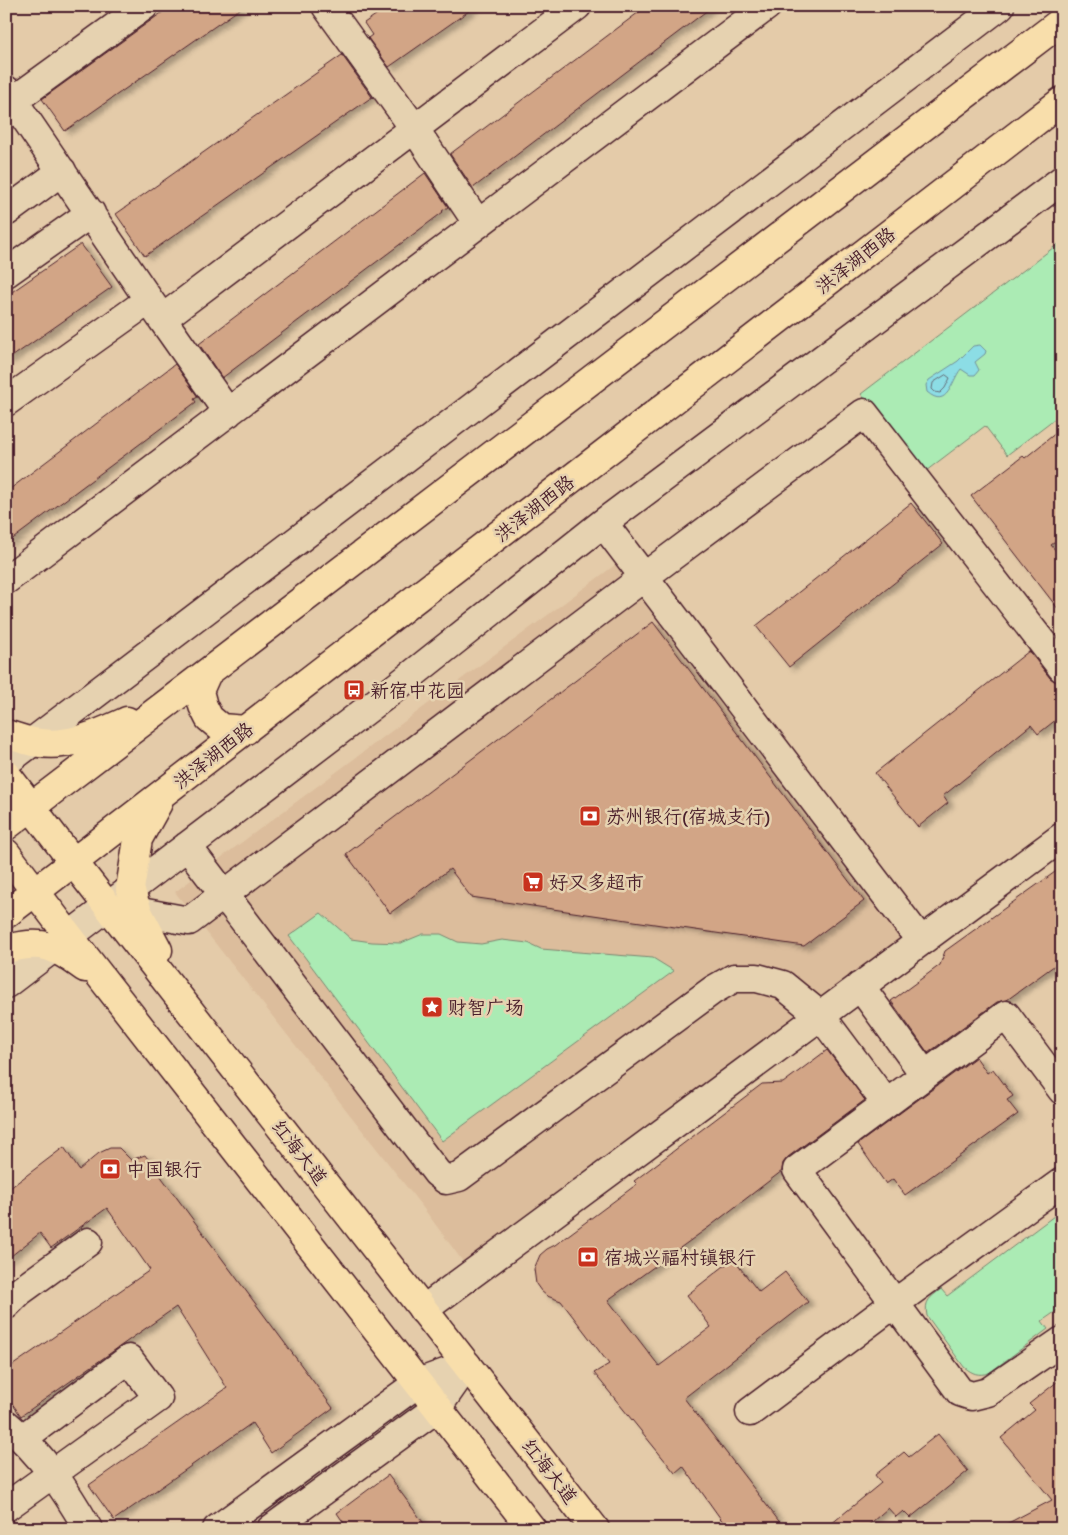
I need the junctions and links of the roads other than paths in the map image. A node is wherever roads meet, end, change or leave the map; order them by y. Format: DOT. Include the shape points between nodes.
graph roads {
  1 [pos="144,6"];
  2 [pos="326,6"];
  3 [pos="577,6"];
  4 [pos="767,6"];
  5 [pos="1000,6"];
  6 [pos="1062,21"];
  7 [pos="9,99"];
  8 [pos="1062,101"];
  9 [pos="414,128"];
  10 [pos="62,171"];
  11 [pos="1062,180"];
  12 [pos="6,212"];
  13 [pos="91,213"];
  14 [pos="478,224"];
  15 [pos="6,273"];
  16 [pos="156,310"];
  17 [pos="6,402"];
  18 [pos="228,413"];
  19 [pos="603,523"];
  20 [pos="644,577"];
  21 [pos="6,580"];
  22 [pos="1062,668"];
  23 [pos="206,674"];
  24 [pos="169,702"];
  25 [pos="246,730"];
  26 [pos="6,734"];
  27 [pos="33,742"];
  28 [pos="6,762"];
  29 [pos="6,774"];
  30 [pos="164,793"];
  31 [pos="32,807"];
  32 [pos="6,826"];
  33 [pos="1062,837"];
  34 [pos="187,846"];
  35 [pos="6,853"];
  36 [pos="74,863"];
  37 [pos="35,892"];
  38 [pos="224,894"];
  39 [pos="134,900"];
  40 [pos="108,906"];
  41 [pos="6,914"];
  42 [pos="61,941"];
  43 [pos="921,941"];
  44 [pos="6,949"];
  45 [pos="6,984"];
  46 [pos="860,986"];
  47 [pos="190,1011"];
  48 [pos="821,1016"];
  49 [pos="925,1075"];
  50 [pos="1062,1090"];
  51 [pos="886,1103"];
  52 [pos="1062,1182"];
  53 [pos="88,1242"];
  54 [pos="895,1303"];
  55 [pos="6,1305"];
  56 [pos="423,1310"];
  57 [pos="1062,1341"];
  58 [pos="467,1365"];
  59 [pos="418,1383"];
  60 [pos="437,1408"];
  61 [pos="750,1412"];
  62 [pos="14,1431"];
  63 [pos="53,1473"];
  64 [pos="6,1507"];
  65 [pos="88,1529"];
  66 [pos="217,1529"];
  67 [pos="271,1529"];
  68 [pos="532,1529"];
  69 [pos="595,1529"];
  1 -- 7 [label="street"];
  2 -- 9 [label="street"];
  3 -- 9 [label="street"];
  4 -- 14 [label="street"];
  5 -- 27 [label="street"];
  6 -- 23 [label="main road"];
  7 -- 10 [label="street"];
  8 -- 25 [label="main road, 洪泽湖西路"];
  9 -- 14 [label="street"];
  9 -- 16 [label="street"];
  10 -- 12 [label="street"];
  10 -- 13 [label="street"];
  11 -- 19 [label="street"];
  13 -- 15 [label="street"];
  13 -- 16 [label="street"];
  14 -- 18 [label="street"];
  16 -- 17 [label="street"];
  16 -- 18 [label="street"];
  18 -- 21 [label="street"];
  19 -- 20 [label="street"];
  19 -- 34 [label="street" via="390,692"];
  20 -- 22 [label="street" via="864,413"];
  20 -- 38 [label="street"];
  20 -- 43 [label="street"];
  23 -- 24 [label="main road"];
  23 -- 25 [label="main road" via="199,691 209,718 221,728"];
  24 -- 27 [label="main road" via="86,739 56,744"];
  24 -- 31 [label="main road"];
  25 -- 30 [label="main road, 洪泽湖西路"];
  26 -- 27 [label="main road"];
  27 -- 28 [label="street"];
  29 -- 31 [label="main road, 红海大道"];
  30 -- 36 [label="main road, 洪泽湖西路"];
  30 -- 39 [label="main road" via="138,839"];
  31 -- 32 [label="main road"];
  31 -- 36 [label="main road, 红海大道"];
  33 -- 43 [label="street"];
  34 -- 38 [label="street"];
  34 -- 39 [label="street"];
  35 -- 37 [label="main road"];
  36 -- 37 [label="main road, 洪泽湖西路"];
  36 -- 40 [label="main road, 红海大道"];
  37 -- 41 [label="main road, 洪泽湖西路"];
  37 -- 42 [label="main road"];
  38 -- 39 [label="street" via="189,921"];
  38 -- 48 [label="street" via="437,1173 446,1180 460,1177 713,990 734,978 757,978 783,985"];
  39 -- 40 [label="street"];
  39 -- 47 [label="main road"];
  40 -- 42 [label="street"];
  40 -- 47 [label="main road, 红海大道"];
  42 -- 44 [label="main road"];
  42 -- 45 [label="street"];
  42 -- 59 [label="main road" via="106,983"];
  43 -- 46 [label="street"];
  46 -- 48 [label="street"];
  46 -- 49 [label="street"];
  47 -- 56 [label="main road, 红海大道"];
  48 -- 51 [label="street"];
  48 -- 56 [label="street"];
  49 -- 50 [label="street" via="1006,1015"];
  49 -- 51 [label="street"];
  51 -- 54 [label="street" via="797,1170"];
  52 -- 54 [label="street"];
  53 -- 55 [label="street"];
  54 -- 57 [label="street" via="960,1392 972,1396 988,1392"];
  54 -- 61 [label="street"];
  56 -- 58 [label="main road, 红海大道"];
  58 -- 59 [label="street"];
  58 -- 60 [label="street"];
  58 -- 69 [label="main road, 红海大道"];
  59 -- 60 [label="main road"];
  59 -- 66 [label="street"];
  60 -- 67 [label="street"];
  60 -- 68 [label="main road"];
  62 -- 63 [label="street"];
  62 -- 63 [label="street" via="130,1359 158,1398"];
  63 -- 64 [label="street"];
  63 -- 65 [label="street"];
}
